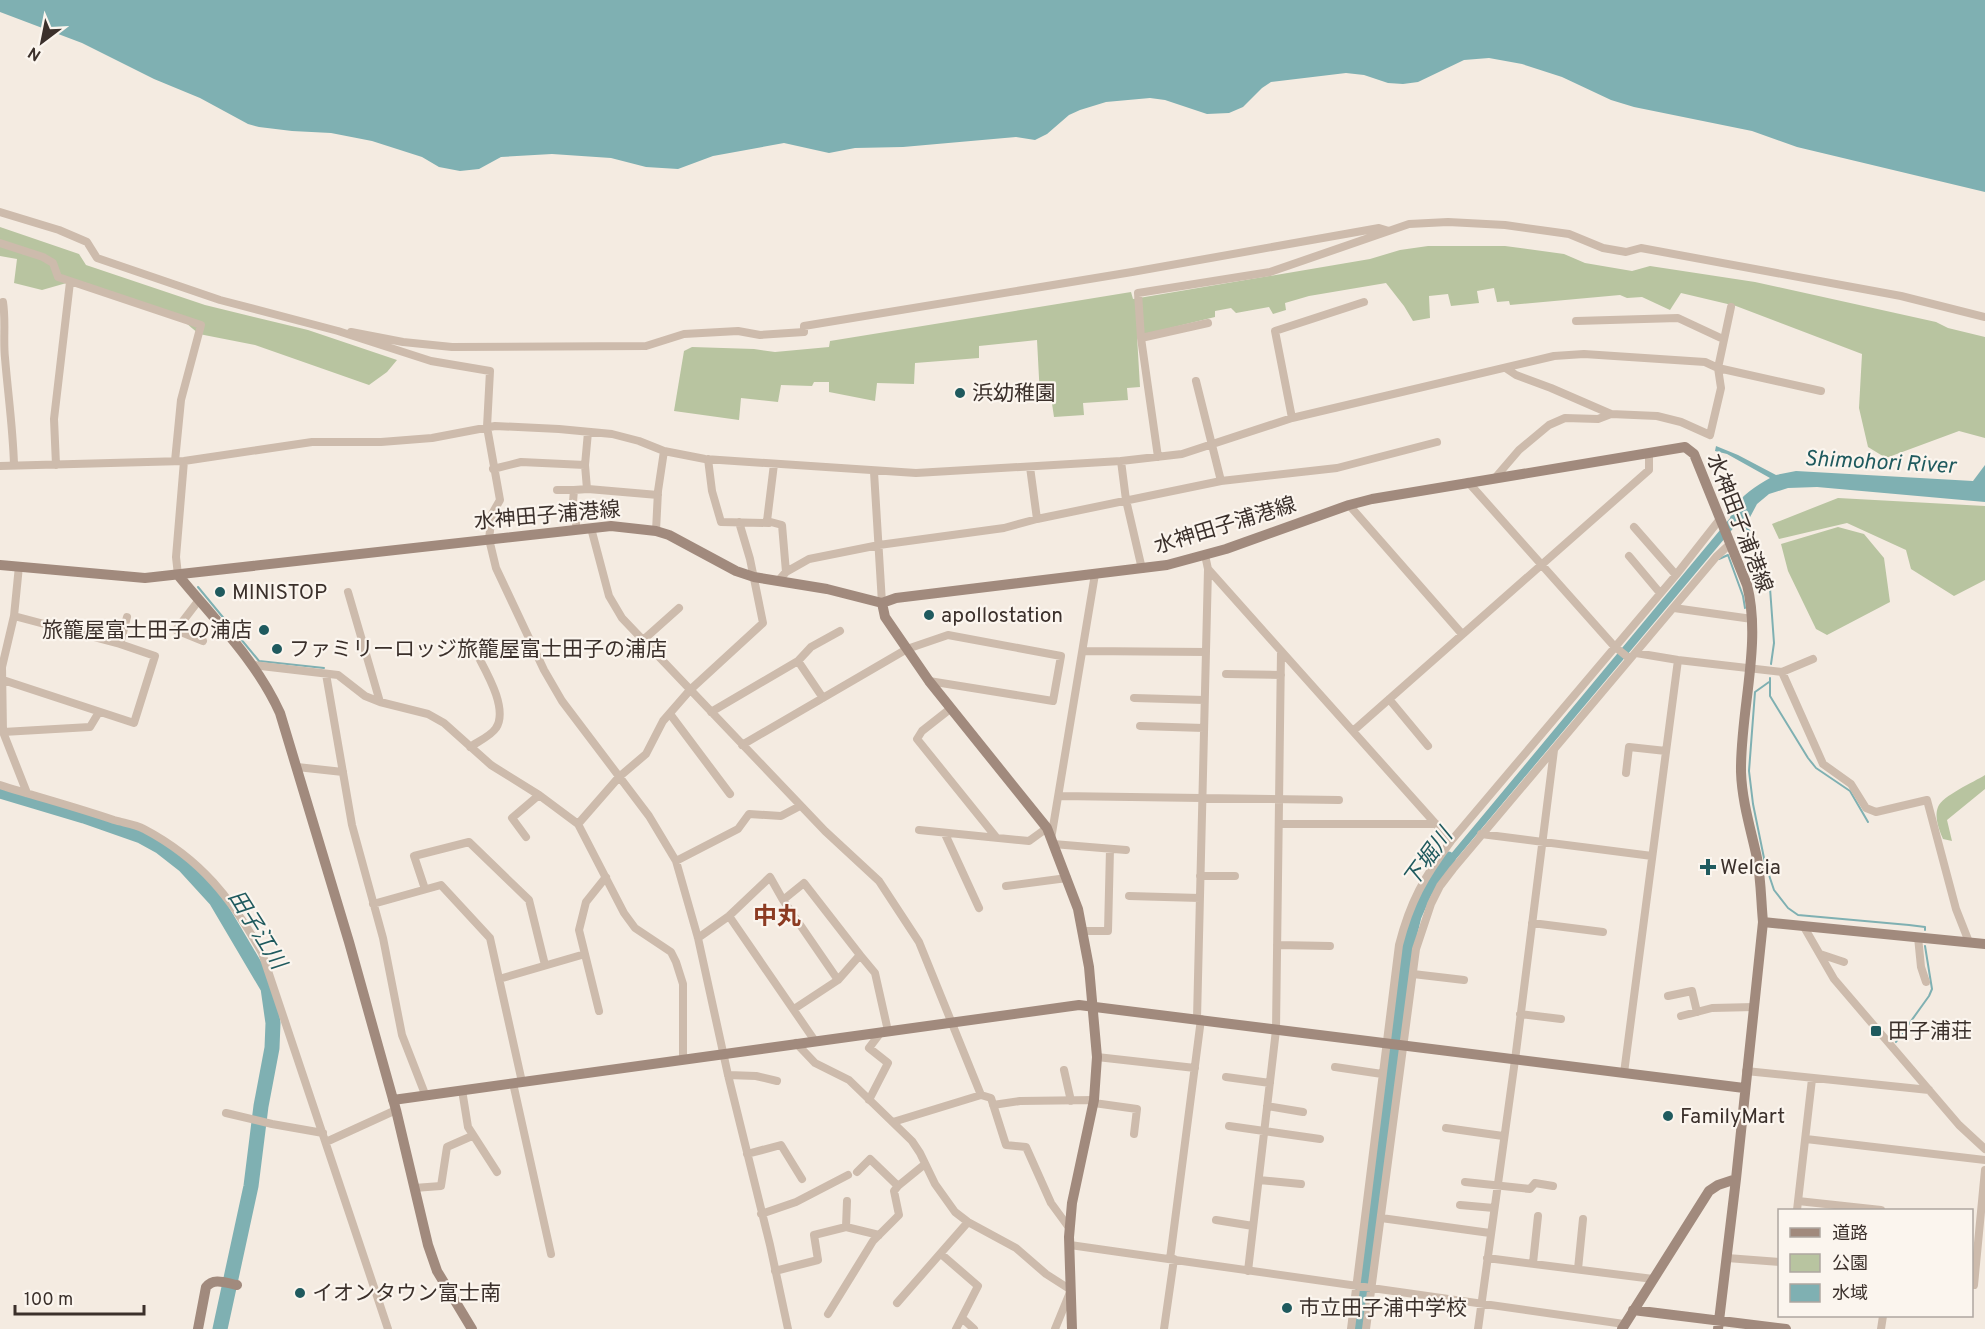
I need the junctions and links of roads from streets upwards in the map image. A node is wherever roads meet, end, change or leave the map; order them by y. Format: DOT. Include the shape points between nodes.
graph roads {
  1 [pos="0,212"];
  2 [pos="1389,231"];
  3 [pos="0,243"];
  4 [pos="70,282"];
  5 [pos="3,302"];
  6 [pos="1364,303"];
  7 [pos="1731,307"];
  8 [pos="1985,317"];
  9 [pos="1576,321"];
  10 [pos="1208,323"];
  11 [pos="338,331"];
  12 [pos="1141,338"];
  13 [pos="1723,339"];
  14 [pos="2,355"];
  15 [pos="1718,368"];
  16 [pos="1507,369"];
  17 [pos="1196,381"];
  18 [pos="1821,392"];
  19 [pos="1611,414"];
  20 [pos="1292,418"];
  21 [pos="486,426"];
  22 [pos="588,432"];
  23 [pos="1437,442"];
  24 [pos="1212,445"];
  25 [pos="664,451"];
  26 [pos="1649,453"];
  27 [pos="1158,457"];
  28 [pos="708,459"];
  29 [pos="179,461"];
  30 [pos="1121,461"];
  31 [pos="774,464"];
  32 [pos="14,465"];
  33 [pos="56,465"];
  34 [pos="585,465"];
  35 [pos="0,466"];
  36 [pos="1030,467"];
  37 [pos="493,469"];
  38 [pos="874,472"];
  39 [pos="1495,478"];
  40 [pos="1221,481"];
  41 [pos="1468,482"];
  42 [pos="587,489"];
  43 [pos="557,490"];
  44 [pos="574,490"];
  45 [pos="658,495"];
  46 [pos="1126,500"];
  47 [pos="1349,505"];
  48 [pos="1037,519"];
  49 [pos="1721,520"];
  50 [pos="739,522"];
  51 [pos="769,523"];
  52 [pos="576,524"];
  53 [pos="1634,527"];
  54 [pos="591,528"];
  55 [pos="656,531"];
  56 [pos="489,539"];
  57 [pos="1729,541"];
  58 [pos="879,545"];
  59 [pos="1205,555"];
  60 [pos="1629,556"];
  61 [pos="0,565"];
  62 [pos="1540,565"];
  63 [pos="19,566"];
  64 [pos="1142,569"];
  65 [pos="1208,569"];
  66 [pos="1095,574"];
  67 [pos="178,575"];
  68 [pos="1676,575"];
  69 [pos="752,576"];
  70 [pos="782,576"];
  71 [pos="348,592"];
  72 [pos="1660,593"];
  73 [pos="199,600"];
  74 [pos="882,603"];
  75 [pos="679,608"];
  76 [pos="1674,608"];
  77 [pos="14,616"];
  78 [pos="127,617"];
  79 [pos="1752,619"];
  80 [pos="840,631"];
  81 [pos="1462,634"];
  82 [pos="203,641"];
  83 [pos="642,641"];
  84 [pos="120,644"];
  85 [pos="1614,646"];
  86 [pos="907,649"];
  87 [pos="1083,651"];
  88 [pos="1281,651"];
  89 [pos="1206,652"];
  90 [pos="1633,656"];
  91 [pos="479,658"];
  92 [pos="1813,659"];
  93 [pos="1678,660"];
  94 [pos="798,661"];
  95 [pos="253,665"];
  96 [pos="1749,669"];
  97 [pos="1782,672"];
  98 [pos="326,674"];
  99 [pos="1226,675"];
  100 [pos="1281,675"];
  101 [pos="3,680"];
  102 [pos="929,681"];
  103 [pos="690,690"];
  104 [pos="823,698"];
  105 [pos="1134,698"];
  106 [pos="1389,699"];
  107 [pos="1204,700"];
  108 [pos="380,702"];
  109 [pos="950,709"];
  110 [pos="99,712"];
  111 [pos="711,712"];
  112 [pos="670,714"];
  113 [pos="1140,726"];
  114 [pos="1204,728"];
  115 [pos="1353,731"];
  116 [pos="3,732"];
  117 [pos="742,745"];
  118 [pos="1428,746"];
  119 [pos="470,747"];
  120 [pos="1554,748"];
  121 [pos="1666,751"];
  122 [pos="297,767"];
  123 [pos="343,772"];
  124 [pos="1626,773"];
  125 [pos="620,777"];
  126 [pos="0,785"];
  127 [pos="27,793"];
  128 [pos="730,794"];
  129 [pos="539,795"];
  130 [pos="1060,796"];
  131 [pos="1202,798"];
  132 [pos="1279,800"];
  133 [pos="1339,800"];
  134 [pos="800,806"];
  135 [pos="578,824"];
  136 [pos="1279,824"];
  137 [pos="1436,824"];
  138 [pos="1047,828"];
  139 [pos="919,830"];
  140 [pos="945,834"];
  141 [pos="1481,834"];
  142 [pos="526,837"];
  143 [pos="996,837"];
  144 [pos="1451,841"];
  145 [pos="1052,842"];
  146 [pos="1542,842"];
  147 [pos="1110,849"];
  148 [pos="1126,850"];
  149 [pos="1652,856"];
  150 [pos="676,861"];
  151 [pos="1200,876"];
  152 [pos="1235,876"];
  153 [pos="606,877"];
  154 [pos="1067,878"];
  155 [pos="1006,886"];
  156 [pos="424,889"];
  157 [pos="1129,896"];
  158 [pos="1200,898"];
  159 [pos="783,900"];
  160 [pos="373,903"];
  161 [pos="979,908"];
  162 [pos="729,916"];
  163 [pos="1763,922"];
  164 [pos="1532,923"];
  165 [pos="1803,927"];
  166 [pos="1083,931"];
  167 [pos="1603,932"];
  168 [pos="1918,937"];
  169 [pos="698,939"];
  170 [pos="1969,942"];
  171 [pos="1985,944"];
  172 [pos="1277,945"];
  173 [pos="1330,946"];
  174 [pos="585,954"];
  175 [pos="1820,954"];
  176 [pos="860,955"];
  177 [pos="1844,962"];
  178 [pos="545,965"];
  179 [pos="1413,974"];
  180 [pos="499,979"];
  181 [pos="838,980"];
  182 [pos="1464,980"];
  183 [pos="1926,982"];
  184 [pos="1668,996"];
  185 [pos="1091,1006"];
  186 [pos="1754,1007"];
  187 [pos="794,1009"];
  188 [pos="599,1011"];
  189 [pos="1697,1012"];
  190 [pos="1520,1014"];
  191 [pos="1681,1017"];
  192 [pos="1561,1018"];
  193 [pos="1199,1019"];
  194 [pos="951,1023"];
  195 [pos="1276,1030"];
  196 [pos="884,1032"];
  197 [pos="815,1041"];
  198 [pos="796,1043"];
  199 [pos="1386,1043"];
  200 [pos="1404,1045"];
  201 [pos="723,1054"];
  202 [pos="1097,1057"];
  203 [pos="683,1060"];
  204 [pos="1515,1060"];
  205 [pos="1335,1067"];
  206 [pos="1195,1068"];
  207 [pos="1064,1070"];
  208 [pos="1746,1071"];
  209 [pos="1624,1073"];
  210 [pos="1382,1074"];
  211 [pos="728,1075"];
  212 [pos="1226,1077"];
  213 [pos="1812,1079"];
  214 [pos="777,1081"];
  215 [pos="518,1083"];
  216 [pos="1270,1083"];
  217 [pos="1744,1088"];
  218 [pos="462,1090"];
  219 [pos="1929,1090"];
  220 [pos="425,1094"];
  221 [pos="981,1095"];
  222 [pos="869,1100"];
  223 [pos="1071,1101"];
  224 [pos="1094,1102"];
  225 [pos="394,1105"];
  226 [pos="993,1105"];
  227 [pos="1267,1106"];
  228 [pos="1303,1112"];
  229 [pos="226,1113"];
  230 [pos="893,1122"];
  231 [pos="1229,1126"];
  232 [pos="1446,1128"];
  233 [pos="1264,1131"];
  234 [pos="323,1133"];
  235 [pos="1134,1134"];
  236 [pos="472,1136"];
  237 [pos="1503,1136"];
  238 [pos="1320,1139"];
  239 [pos="1806,1140"];
  240 [pos="326,1142"];
  241 [pos="1985,1149"];
  242 [pos="747,1154"];
  243 [pos="1985,1160"];
  244 [pos="925,1164"];
  245 [pos="1985,1170"];
  246 [pos="497,1172"];
  247 [pos="857,1172"];
  248 [pos="848,1175"];
  249 [pos="802,1179"];
  250 [pos="1736,1179"];
  251 [pos="1259,1180"];
  252 [pos="1466,1182"];
  253 [pos="1301,1184"];
  254 [pos="1496,1185"];
  255 [pos="898,1186"];
  256 [pos="1553,1186"];
  257 [pos="414,1188"];
  258 [pos="847,1201"];
  259 [pos="1798,1201"];
  260 [pos="1460,1204"];
  261 [pos="1494,1208"];
  262 [pos="1797,1209"];
  263 [pos="1872,1209"];
  264 [pos="761,1214"];
  265 [pos="1538,1216"];
  266 [pos="1381,1218"];
  267 [pos="1583,1219"];
  268 [pos="1216,1220"];
  269 [pos="1976,1221"];
  270 [pos="968,1222"];
  271 [pos="1253,1226"];
  272 [pos="846,1227"];
  273 [pos="1070,1229"];
  274 [pos="1490,1233"];
  275 [pos="879,1235"];
  276 [pos="1070,1245"];
  277 [pos="551,1254"];
  278 [pos="941,1254"];
  279 [pos="1487,1258"];
  280 [pos="1727,1258"];
  281 [pos="1172,1259"];
  282 [pos="1778,1262"];
  283 [pos="1533,1263"];
  284 [pos="1578,1269"];
  285 [pos="1248,1270"];
  286 [pos="775,1271"];
  287 [pos="1653,1279"];
  288 [pos="237,1285"];
  289 [pos="1973,1285"];
  290 [pos="1985,1286"];
  291 [pos="1357,1287"];
  292 [pos="1371,1288"];
  293 [pos="1071,1290"];
  294 [pos="897,1303"];
  295 [pos="1481,1303"];
  296 [pos="1633,1311"];
  297 [pos="828,1314"];
  298 [pos="962,1318"];
  299 [pos="1719,1325"];
  300 [pos="1623,1327"];
  301 [pos="198,1329"];
  302 [pos="388,1329"];
  303 [pos="472,1329"];
  304 [pos="788,1329"];
  305 [pos="956,1329"];
  306 [pos="974,1329"];
  307 [pos="1055,1329"];
  308 [pos="1072,1329"];
  309 [pos="1164,1329"];
  310 [pos="1351,1329"];
  311 [pos="1366,1329"];
  312 [pos="1478,1329"];
  313 [pos="1786,1329"];
  1 -- 11 [label="street" via="87,242 97,258 220,300"];
  2 -- 8 [label="street" via="1409,224 1438,223 1505,225 1569,234 1603,248 1626,252 1641,248 1854,286"];
  2 -- 11 [label="street" via="1378,228 804,326 804,332 789,334 684,333 646,346 452,347"];
  2 -- 12 [label="street" via="1270,272 1138,293"];
  3 -- 4 [label="street" via="44,257 53,263 58,277"];
  4 -- 29 [label="street" via="201,326 181,400"];
  4 -- 33 [label="street" via="54,419"];
  5 -- 14 [label="street" via="6,321"];
  6 -- 20 [label="street" via="1275,331"];
  7 -- 13 [label="street"];
  9 -- 13 [label="street" via="1678,318"];
  10 -- 12 [label="street"];
  11 -- 21 [label="street" via="431,361 490,371"];
  12 -- 27 [label="street"];
  13 -- 15 [label="street"];
  14 -- 32 [label="street" via="12,417"];
  15 -- 16 [label="street" via="1705,362 1584,354 1554,356"];
  15 -- 18 [label="street"];
  15 -- 19 [label="street" via="1721,388 1710,435 1657,416"];
  16 -- 19 [label="street"];
  16 -- 20 [label="street"];
  17 -- 24 [label="street"];
  19 -- 39 [label="street" via="1598,419 1565,418 1549,425 1519,450"];
  20 -- 24 [label="street"];
  21 -- 22 [label="street"];
  21 -- 29 [label="street" via="432,438 312,442"];
  21 -- 37 [label="street"];
  22 -- 25 [label="street" via="621,436"];
  22 -- 34 [label="street"];
  23 -- 40 [label="street" via="1337,468"];
  24 -- 27 [label="street"];
  24 -- 40 [label="street"];
  25 -- 28 [label="street"];
  25 -- 45 [label="street"];
  26 -- 39 [label="street, 水神田子浦港線"];
  26 -- 49 [label="street, 水神田子浦港線" via="1685,447 1694,454"];
  26 -- 62 [label="street" via="1649,470"];
  27 -- 30 [label="street"];
  28 -- 31 [label="street"];
  28 -- 50 [label="street" via="721,522"];
  29 -- 33 [label="street"];
  29 -- 67 [label="street"];
  30 -- 36 [label="street"];
  30 -- 46 [label="street"];
  31 -- 38 [label="street"];
  31 -- 51 [label="street"];
  32 -- 33 [label="street"];
  32 -- 35 [label="street"];
  34 -- 37 [label="street" via="521,462"];
  34 -- 42 [label="street"];
  36 -- 38 [label="street"];
  36 -- 48 [label="street"];
  37 -- 56 [label="street" via="500,500 492,514"];
  38 -- 58 [label="street"];
  39 -- 41 [label="street, 水神田子浦港線"];
  40 -- 46 [label="street"];
  41 -- 47 [label="street, 水神田子浦港線"];
  41 -- 62 [label="street"];
  42 -- 44 [label="street"];
  42 -- 45 [label="street"];
  43 -- 44 [label="street"];
  44 -- 52 [label="street"];
  45 -- 55 [label="street"];
  46 -- 48 [label="street"];
  46 -- 64 [label="street"];
  47 -- 59 [label="street, 水神田子浦港線"];
  47 -- 81 [label="street"];
  48 -- 58 [label="street" via="1004,528"];
  49 -- 57 [label="street, 水神田子浦港線"];
  49 -- 68 [label="street"];
  50 -- 51 [label="street"];
  50 -- 69 [label="street"];
  51 -- 70 [label="street" via="782,525"];
  53 -- 68 [label="street"];
  54 -- 55 [label="street, 水神田子浦港線"];
  54 -- 56 [label="street, 水神田子浦港線"];
  54 -- 83 [label="street" via="609,596"];
  55 -- 69 [label="street, 水神田子浦港線"];
  56 -- 67 [label="street, 水神田子浦港線"];
  56 -- 125 [label="street" via="496,568 544,670 562,701"];
  57 -- 76 [label="street"];
  57 -- 79 [label="street, 水神田子浦港線" via="1746,585"];
  58 -- 70 [label="street" via="809,559"];
  58 -- 74 [label="street"];
  59 -- 64 [label="street, 水神田子浦港線"];
  59 -- 65 [label="street"];
  60 -- 72 [label="street"];
  61 -- 63 [label="street, 水神田子浦港線"];
  62 -- 81 [label="street"];
  62 -- 85 [label="street"];
  63 -- 67 [label="street, 水神田子浦港線" via="127,577"];
  63 -- 77 [label="street"];
  64 -- 66 [label="street, 水神田子浦港線"];
  65 -- 88 [label="street"];
  65 -- 89 [label="street"];
  66 -- 74 [label="street, 水神田子浦港線" via="896,598"];
  66 -- 87 [label="street"];
  67 -- 73 [label="street"];
  68 -- 72 [label="street"];
  69 -- 70 [label="street, 水神田子浦港線"];
  69 -- 103 [label="street" via="763,623"];
  70 -- 74 [label="street, 水神田子浦港線"];
  71 -- 108 [label="street"];
  72 -- 85 [label="street"];
  73 -- 82 [label="street" via="176,630"];
  73 -- 95 [label="street"];
  74 -- 86 [label="street" via="885,616"];
  75 -- 83 [label="street"];
  76 -- 79 [label="street"];
  76 -- 90 [label="street"];
  77 -- 84 [label="street"];
  77 -- 101 [label="street" via="2,667"];
  78 -- 84 [label="street"];
  79 -- 96 [label="street, 水神田子浦港線"];
  80 -- 94 [label="street" via="811,647"];
  81 -- 106 [label="street"];
  83 -- 103 [label="street"];
  84 -- 110 [label="street" via="155,656 135,723"];
  85 -- 90 [label="street"];
  85 -- 144 [label="street"];
  86 -- 102 [label="street"];
  86 -- 102 [label="street" via="948,635 1061,656 1053,701"];
  86 -- 104 [label="street"];
  87 -- 89 [label="street"];
  87 -- 130 [label="street"];
  88 -- 100 [label="street"];
  88 -- 115 [label="street"];
  89 -- 107 [label="street"];
  90 -- 93 [label="street"];
  90 -- 120 [label="street"];
  91 -- 119 [label="street" via="501,713 496,729"];
  92 -- 97 [label="street"];
  93 -- 96 [label="street"];
  93 -- 121 [label="street"];
  94 -- 104 [label="street"];
  94 -- 111 [label="street"];
  95 -- 98 [label="street"];
  95 -- 122 [label="street" via="280,713"];
  96 -- 97 [label="street"];
  96 -- 163 [label="street, 水神田子浦港線" via="1741,778 1757,861"];
  97 -- 170 [label="street" via="1822,764 1851,784 1866,808 1876,812 1927,800 1956,909"];
  98 -- 108 [label="street" via="338,675 365,696"];
  98 -- 123 [label="street"];
  99 -- 100 [label="street"];
  100 -- 132 [label="street"];
  101 -- 110 [label="street"];
  101 -- 116 [label="street"];
  102 -- 109 [label="street"];
  103 -- 111 [label="street"];
  103 -- 112 [label="street"];
  104 -- 117 [label="street"];
  105 -- 107 [label="street"];
  106 -- 115 [label="street"];
  106 -- 118 [label="street"];
  107 -- 114 [label="street"];
  108 -- 119 [label="street" via="428,714"];
  109 -- 138 [label="street"];
  109 -- 143 [label="street" via="917,739"];
  110 -- 116 [label="street" via="90,727"];
  111 -- 117 [label="street"];
  112 -- 125 [label="street" via="646,754"];
  112 -- 128 [label="street"];
  113 -- 114 [label="street"];
  114 -- 131 [label="street"];
  115 -- 137 [label="street"];
  116 -- 127 [label="street"];
  117 -- 134 [label="street"];
  119 -- 129 [label="street"];
  120 -- 141 [label="street"];
  120 -- 146 [label="street"];
  121 -- 124 [label="street" via="1629,747"];
  121 -- 149 [label="street"];
  122 -- 123 [label="street"];
  122 -- 225 [label="street"];
  123 -- 160 [label="street" via="352,825"];
  125 -- 135 [label="street"];
  125 -- 150 [label="street" via="650,816"];
  126 -- 127 [label="street"];
  127 -- 234 [label="street" via="142,828 173,847 226,894 262,953"];
  129 -- 135 [label="street"];
  129 -- 142 [label="street" via="512,818"];
  130 -- 131 [label="street"];
  130 -- 145 [label="street"];
  131 -- 132 [label="street"];
  131 -- 151 [label="street"];
  132 -- 133 [label="street"];
  132 -- 136 [label="street"];
  134 -- 150 [label="street" via="781,816 748,813 738,829"];
  134 -- 194 [label="street" via="879,881 919,942"];
  135 -- 153 [label="street"];
  136 -- 137 [label="street"];
  136 -- 172 [label="street"];
  137 -- 144 [label="street"];
  138 -- 143 [label="street" via="1029,841"];
  138 -- 145 [label="street"];
  139 -- 140 [label="street"];
  140 -- 143 [label="street"];
  140 -- 161 [label="street"];
  141 -- 146 [label="street"];
  141 -- 179 [label="street" via="1440,886 1431,904 1416,949"];
  144 -- 199 [label="street" via="1420,886 1404,924"];
  145 -- 147 [label="street"];
  145 -- 154 [label="street"];
  146 -- 149 [label="street"];
  146 -- 164 [label="street"];
  147 -- 148 [label="street"];
  147 -- 166 [label="street" via="1108,931"];
  149 -- 209 [label="street"];
  150 -- 169 [label="street"];
  151 -- 152 [label="street"];
  151 -- 158 [label="street"];
  153 -- 174 [label="street" via="586,902 582,915 579,930"];
  153 -- 203 [label="street" via="635,928 671,952 676,962 683,984"];
  154 -- 155 [label="street"];
  154 -- 166 [label="street"];
  156 -- 160 [label="street"];
  156 -- 178 [label="street" via="414,856 469,842 529,900"];
  156 -- 180 [label="street" via="441,885 490,938"];
  157 -- 158 [label="street"];
  158 -- 193 [label="street"];
  159 -- 162 [label="street" via="770,877"];
  159 -- 176 [label="street" via="804,883"];
  159 -- 181 [label="street"];
  160 -- 220 [label="street" via="402,1035"];
  162 -- 169 [label="street"];
  162 -- 187 [label="street"];
  163 -- 165 [label="street"];
  163 -- 186 [label="street, 水神田子浦港線"];
  164 -- 167 [label="street"];
  164 -- 190 [label="street"];
  165 -- 168 [label="street"];
  165 -- 175 [label="street"];
  166 -- 185 [label="street"];
  168 -- 170 [label="street"];
  168 -- 183 [label="street"];
  169 -- 201 [label="street"];
  170 -- 171 [label="street"];
  172 -- 173 [label="street"];
  172 -- 195 [label="street"];
  174 -- 178 [label="street"];
  174 -- 188 [label="street"];
  175 -- 177 [label="street"];
  175 -- 219 [label="street" via="1834,979"];
  176 -- 181 [label="street"];
  176 -- 196 [label="street" via="875,973"];
  178 -- 180 [label="street"];
  179 -- 182 [label="street"];
  179 -- 200 [label="street"];
  180 -- 215 [label="street"];
  181 -- 187 [label="street"];
  184 -- 189 [label="street" via="1692,991"];
  185 -- 193 [label="street"];
  185 -- 194 [label="street"];
  185 -- 202 [label="street"];
  186 -- 189 [label="street"];
  186 -- 208 [label="street, 水神田子浦港線"];
  187 -- 197 [label="street"];
  189 -- 191 [label="street"];
  190 -- 192 [label="street"];
  190 -- 204 [label="street"];
  193 -- 195 [label="street"];
  193 -- 206 [label="street"];
  194 -- 196 [label="street"];
  194 -- 221 [label="street"];
  195 -- 199 [label="street"];
  195 -- 216 [label="street"];
  196 -- 197 [label="street"];
  196 -- 222 [label="street" via="869,1048 888,1063"];
  197 -- 198 [label="street"];
  198 -- 201 [label="street"];
  198 -- 222 [label="street" via="815,1063 849,1080"];
  199 -- 200 [label="street"];
  199 -- 210 [label="street"];
  200 -- 204 [label="street"];
  200 -- 266 [label="street"];
  201 -- 203 [label="street"];
  201 -- 211 [label="street"];
  202 -- 206 [label="street"];
  202 -- 224 [label="street"];
  203 -- 215 [label="street"];
  204 -- 209 [label="street"];
  204 -- 237 [label="street"];
  205 -- 210 [label="street"];
  206 -- 281 [label="street"];
  207 -- 223 [label="street"];
  208 -- 213 [label="street"];
  208 -- 217 [label="street, 水神田子浦港線"];
  209 -- 217 [label="street"];
  210 -- 291 [label="street"];
  211 -- 214 [label="street"];
  211 -- 242 [label="street"];
  212 -- 216 [label="street"];
  213 -- 219 [label="street"];
  213 -- 239 [label="street"];
  215 -- 218 [label="street"];
  215 -- 277 [label="street"];
  216 -- 227 [label="street"];
  217 -- 250 [label="street, 水神田子浦港線"];
  218 -- 220 [label="street"];
  218 -- 236 [label="street"];
  219 -- 241 [label="street"];
  220 -- 225 [label="street"];
  221 -- 226 [label="street" via="991,1098"];
  221 -- 230 [label="street"];
  222 -- 230 [label="street"];
  223 -- 224 [label="street"];
  223 -- 226 [label="street"];
  224 -- 235 [label="street" via="1137,1109"];
  224 -- 273 [label="street"];
  225 -- 240 [label="street"];
  225 -- 257 [label="street"];
  226 -- 273 [label="street" via="1006,1145 1026,1147 1051,1203"];
  227 -- 228 [label="street"];
  227 -- 233 [label="street"];
  229 -- 234 [label="street"];
  230 -- 244 [label="street"];
  231 -- 233 [label="street"];
  232 -- 237 [label="street"];
  233 -- 238 [label="street"];
  233 -- 251 [label="street"];
  234 -- 240 [label="street"];
  236 -- 246 [label="street"];
  236 -- 257 [label="street" via="447,1147 441,1186"];
  237 -- 254 [label="street"];
  239 -- 243 [label="street"];
  239 -- 259 [label="street"];
  240 -- 302 [label="street"];
  242 -- 249 [label="street" via="781,1145"];
  242 -- 264 [label="street"];
  244 -- 255 [label="street"];
  244 -- 270 [label="street" via="955,1212"];
  245 -- 269 [label="street"];
  247 -- 255 [label="street" via="870,1159"];
  248 -- 264 [label="street" via="796,1202"];
  250 -- 280 [label="street, 水神田子浦港線"];
  250 -- 287 [label="street" via="1709,1191"];
  251 -- 253 [label="street"];
  251 -- 271 [label="street"];
  252 -- 254 [label="street"];
  254 -- 256 [label="street" via="1530,1189 1535,1183"];
  254 -- 261 [label="street"];
  255 -- 275 [label="street" via="894,1191 899,1215"];
  257 -- 303 [label="street" via="437,1271"];
  258 -- 272 [label="street"];
  259 -- 262 [label="street"];
  259 -- 263 [label="street"];
  260 -- 261 [label="street"];
  261 -- 274 [label="street"];
  264 -- 286 [label="street"];
  265 -- 283 [label="street"];
  266 -- 274 [label="street"];
  266 -- 292 [label="street"];
  267 -- 284 [label="street"];
  268 -- 271 [label="street"];
  269 -- 289 [label="street"];
  270 -- 278 [label="street"];
  270 -- 293 [label="street" via="1016,1248"];
  271 -- 285 [label="street"];
  272 -- 275 [label="street"];
  272 -- 286 [label="street" via="814,1235 818,1260"];
  273 -- 276 [label="street"];
  274 -- 279 [label="street"];
  275 -- 297 [label="street"];
  276 -- 281 [label="street"];
  276 -- 293 [label="street"];
  278 -- 294 [label="street"];
  278 -- 298 [label="street" via="978,1286"];
  279 -- 283 [label="street"];
  279 -- 295 [label="street"];
  280 -- 282 [label="street"];
  280 -- 299 [label="street, 水神田子浦港線"];
  281 -- 285 [label="street"];
  281 -- 309 [label="street"];
  283 -- 284 [label="street"];
  284 -- 287 [label="street"];
  285 -- 291 [label="street"];
  286 -- 304 [label="street"];
  287 -- 296 [label="street"];
  288 -- 301 [label="street" via="214,1280 206,1287"];
  289 -- 290 [label="street"];
  291 -- 292 [label="street"];
  291 -- 310 [label="street"];
  292 -- 295 [label="street"];
  292 -- 311 [label="street"];
  293 -- 307 [label="street"];
  293 -- 308 [label="street"];
  295 -- 300 [label="street"];
  295 -- 312 [label="street"];
  296 -- 299 [label="street"];
  296 -- 300 [label="street"];
  298 -- 305 [label="street"];
  298 -- 306 [label="street"];
  299 -- 313 [label="street"];
}
